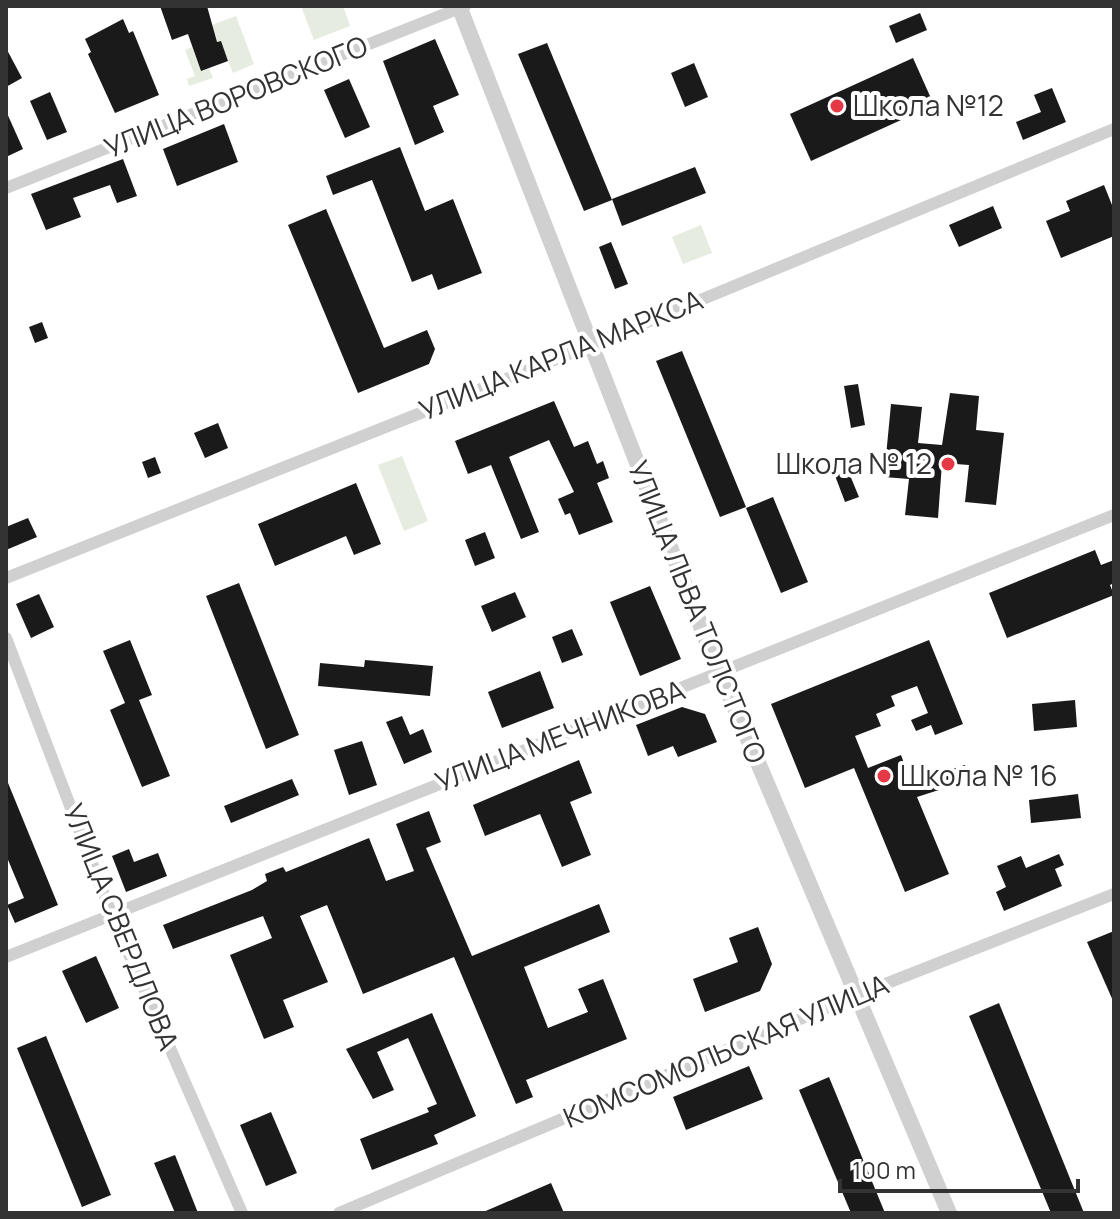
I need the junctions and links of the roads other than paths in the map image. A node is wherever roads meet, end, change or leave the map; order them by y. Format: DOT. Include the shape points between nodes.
graph roads {
  1 [pos="461,7"];
  2 [pos="1114,129"];
  3 [pos="6,188"];
  4 [pos="589,346"];
  5 [pos="1114,515"];
  6 [pos="6,578"];
  7 [pos="6,638"];
  8 [pos="720,673"];
  9 [pos="1114,894"];
  10 [pos="111,913"];
  11 [pos="6,957"];
  12 [pos="857,995"];
  13 [pos="242,1213"];
  14 [pos="339,1213"];
  15 [pos="949,1213"];
  1 -- 3 [label="street, УЛИЦА ВОРОВСКОГО"];
  1 -- 4 [label="street, УЛИЦА ЛЬВА ТОЛСТОГО"];
  2 -- 4 [label="street, УЛИЦА КАРЛА МАРКСА"];
  4 -- 6 [label="street, УЛИЦА КАРЛА МАРКСА"];
  4 -- 8 [label="street, УЛИЦА ЛЬВА ТОЛСТОГО"];
  5 -- 8 [label="street, УЛИЦА МЕЧНИКОВА"];
  7 -- 10 [label="street, УЛИЦА СВЕРДЛОВА"];
  8 -- 10 [label="street, УЛИЦА МЕЧНИКОВА"];
  8 -- 12 [label="street, УЛИЦА ЛЬВА ТОЛСТОГО"];
  9 -- 12 [label="street, КОМСОМОЛЬСКАЯ УЛИЦА"];
  10 -- 11 [label="street, УЛИЦА МЕЧНИКОВА"];
  10 -- 13 [label="street, УЛИЦА СВЕРДЛОВА"];
  12 -- 14 [label="street, КОМСОМОЛЬСКАЯ УЛИЦА"];
  12 -- 15 [label="street, УЛИЦА ЛЬВА ТОЛСТОГО"];
}
